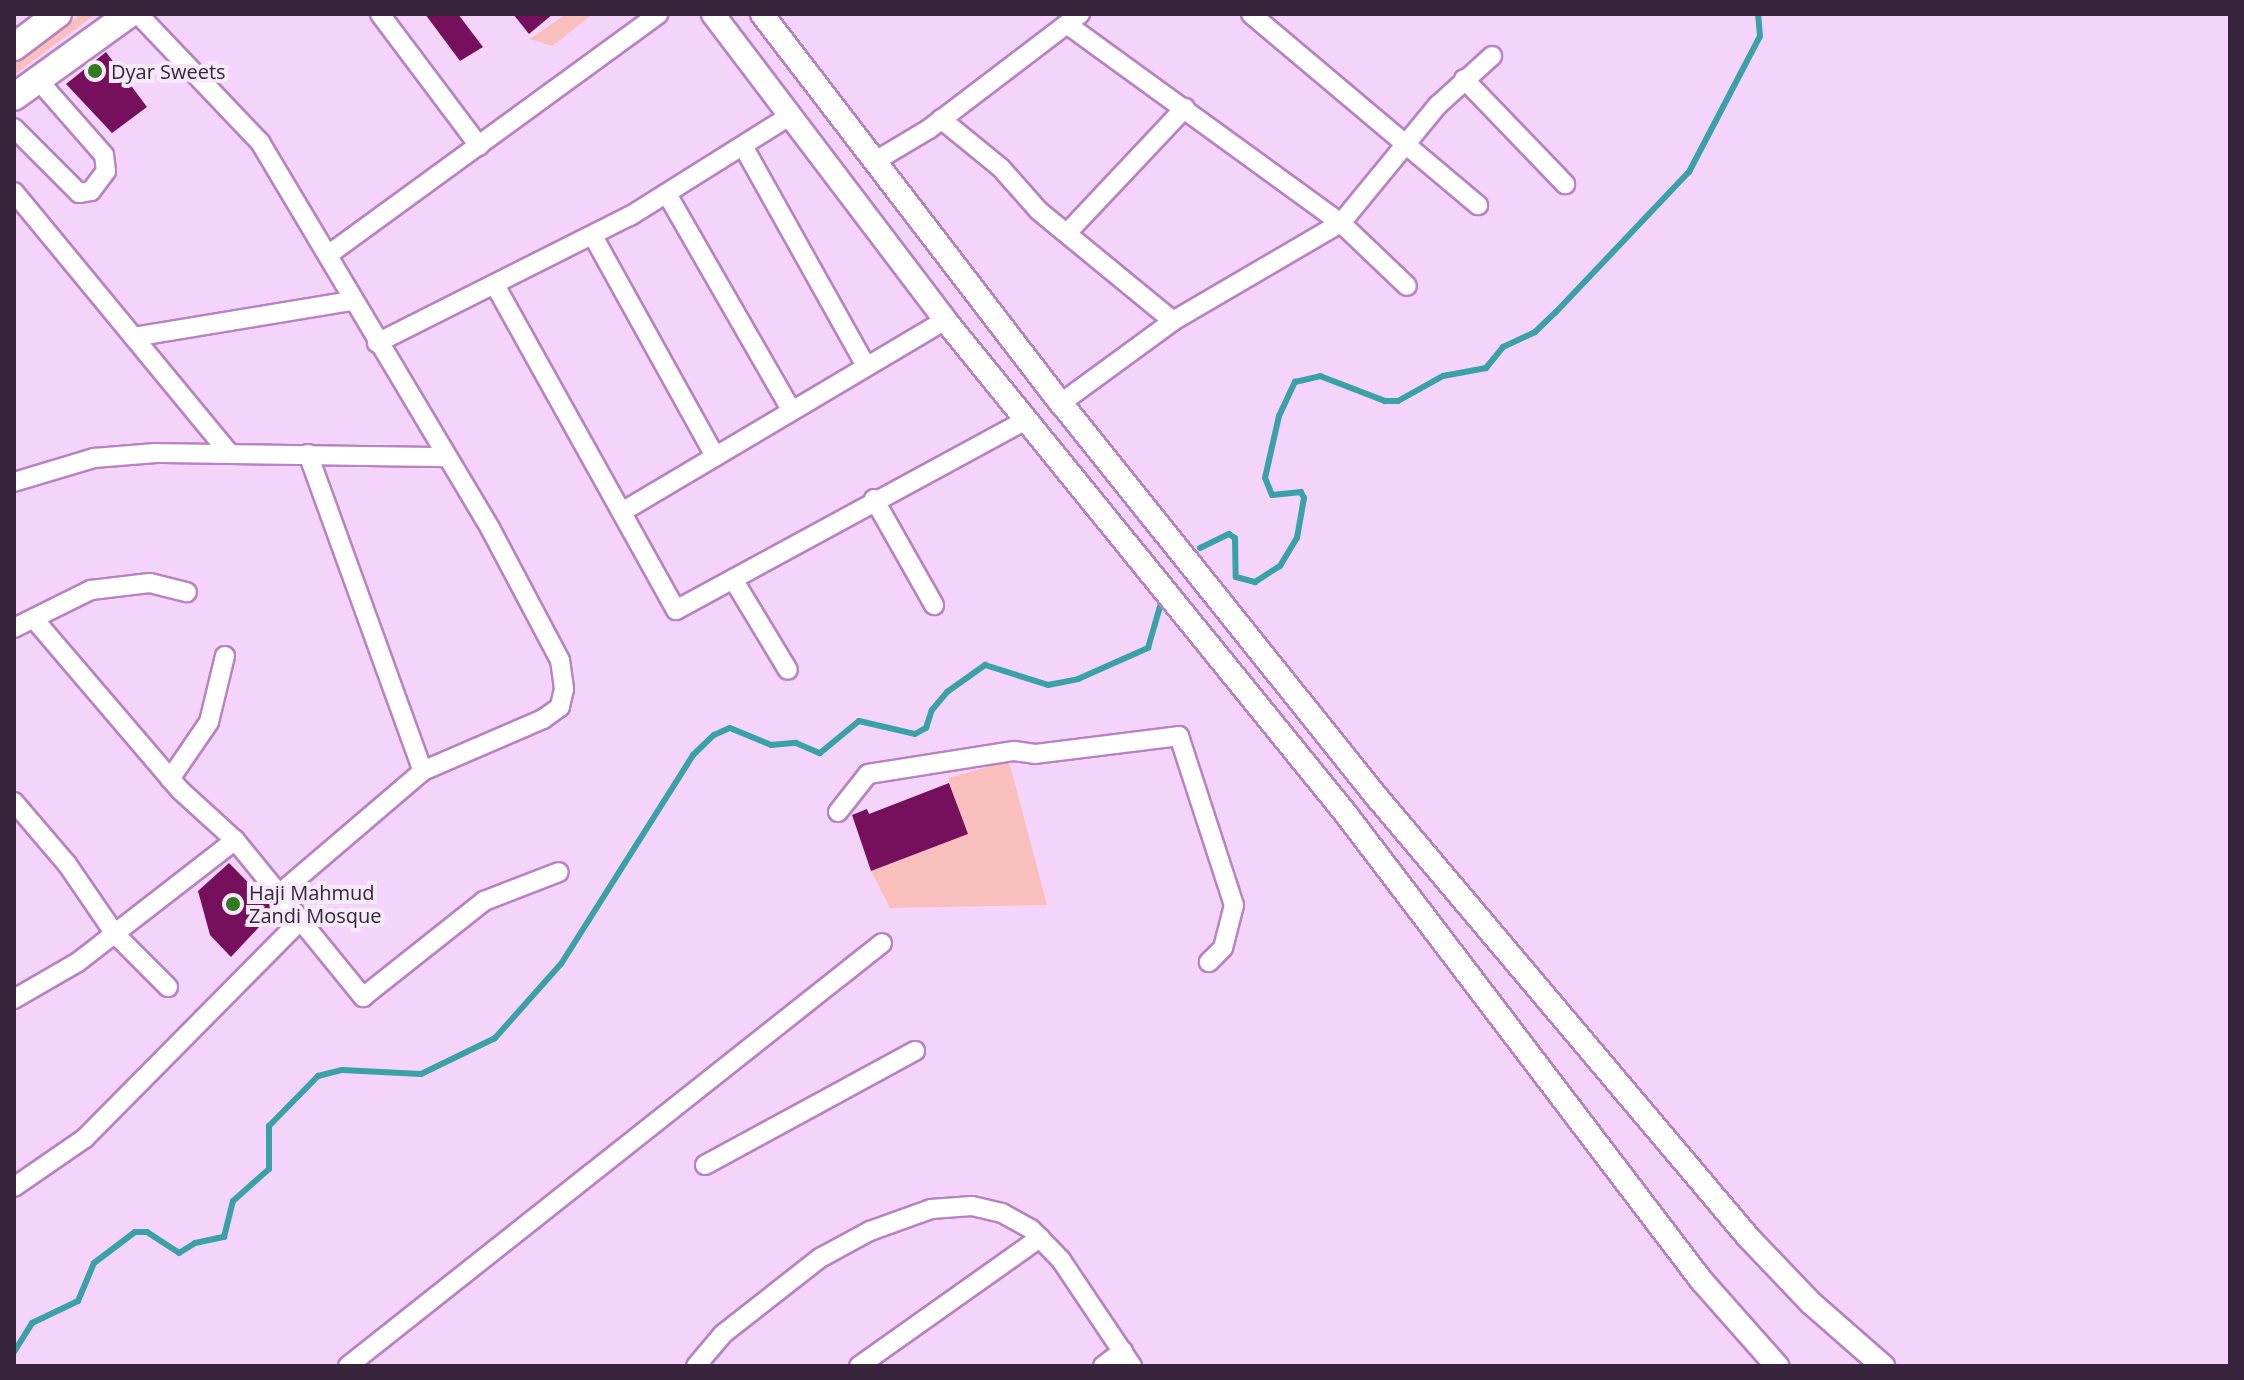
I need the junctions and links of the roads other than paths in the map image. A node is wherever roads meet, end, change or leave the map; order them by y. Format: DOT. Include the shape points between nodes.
graph roads {
  1 [pos="58,14"];
  2 [pos="129,14"];
  3 [pos="138,14"];
  4 [pos="380,14"];
  5 [pos="658,14"];
  6 [pos="713,14"];
  7 [pos="762,14"];
  8 [pos="1251,14"];
  9 [pos="1074,20"];
  10 [pos="14,47"];
  11 [pos="1492,56"];
  12 [pos="1464,79"];
  13 [pos="38,80"];
  14 [pos="14,97"];
  15 [pos="1185,108"];
  16 [pos="788,117"];
  17 [pos="941,119"];
  18 [pos="14,128"];
  19 [pos="1406,143"];
  20 [pos="479,146"];
  21 [pos="743,146"];
  22 [pos="877,160"];
  23 [pos="1565,184"];
  24 [pos="14,192"];
  25 [pos="667,194"];
  26 [pos="1478,205"];
  27 [pos="1341,223"];
  28 [pos="1067,233"];
  29 [pos="593,236"];
  30 [pos="328,255"];
  31 [pos="495,285"];
  32 [pos="1407,286"];
  33 [pos="352,301"];
  34 [pos="945,320"];
  35 [pos="1173,321"];
  36 [pos="134,337"];
  37 [pos="377,343"];
  38 [pos="866,366"];
  39 [pos="1061,403"];
  40 [pos="792,411"];
  41 [pos="1026,420"];
  42 [pos="228,452"];
  43 [pos="308,454"];
  44 [pos="715,456"];
  45 [pos="444,457"];
  46 [pos="14,482"];
  47 [pos="874,499"];
  48 [pos="622,512"];
  49 [pos="733,579"];
  50 [pos="187,592"];
  51 [pos="934,605"];
  52 [pos="34,619"];
  53 [pos="14,628"];
  54 [pos="225,656"];
  55 [pos="788,670"];
  56 [pos="423,771"];
  57 [pos="170,779"];
  58 [pos="1376,796"];
  59 [pos="14,802"];
  60 [pos="838,812"];
  61 [pos="1346,814"];
  62 [pos="235,840"];
  63 [pos="559,872"];
  64 [pos="279,894"];
  65 [pos="300,921"];
  66 [pos="115,934"];
  67 [pos="882,943"];
  68 [pos="1209,962"];
  69 [pos="168,987"];
  70 [pos="14,999"];
  71 [pos="915,1051"];
  72 [pos="705,1165"];
  73 [pos="14,1187"];
  74 [pos="1040,1238"];
  75 [pos="1127,1358"];
  76 [pos="861,1365"];
  77 [pos="350,1366"];
  78 [pos="696,1366"];
  79 [pos="1103,1366"];
  80 [pos="1777,1366"];
  81 [pos="1883,1366"];
  1 -- 10 [label="highway"];
  2 -- 13 [label="highway"];
  3 -- 30 [label="street" via="260,142"];
  4 -- 20 [label="street"];
  5 -- 20 [label="street"];
  6 -- 16 [label="main road"];
  7 -- 22 [label="main road"];
  8 -- 19 [label="street"];
  9 -- 15 [label="street"];
  9 -- 17 [label="street"];
  11 -- 12 [label="street"];
  12 -- 19 [label="street"];
  12 -- 23 [label="street"];
  13 -- 14 [label="highway"];
  13 -- 18 [label="street" via="104,155 106,171 91,191 79,193"];
  15 -- 27 [label="street"];
  15 -- 28 [label="street"];
  16 -- 21 [label="street"];
  16 -- 34 [label="main road"];
  17 -- 22 [label="street"];
  17 -- 28 [label="street"];
  19 -- 26 [label="street"];
  19 -- 27 [label="street"];
  20 -- 30 [label="street"];
  21 -- 25 [label="street"];
  21 -- 38 [label="street"];
  22 -- 39 [label="main road"];
  24 -- 36 [label="street"];
  25 -- 29 [label="street"];
  25 -- 40 [label="street"];
  27 -- 32 [label="street"];
  27 -- 35 [label="street"];
  28 -- 35 [label="street"];
  29 -- 31 [label="street"];
  29 -- 44 [label="street"];
  30 -- 33 [label="street"];
  31 -- 37 [label="street"];
  31 -- 48 [label="street"];
  33 -- 36 [label="street"];
  33 -- 37 [label="street"];
  34 -- 38 [label="street"];
  34 -- 41 [label="main road"];
  35 -- 39 [label="street"];
  36 -- 42 [label="street"];
  37 -- 45 [label="street"];
  38 -- 40 [label="street"];
  39 -- 58 [label="main road"];
  40 -- 44 [label="street"];
  41 -- 47 [label="street"];
  41 -- 61 [label="main road"];
  42 -- 43 [label="street"];
  42 -- 46 [label="street" via="94,458"];
  43 -- 45 [label="street"];
  43 -- 56 [label="street"];
  44 -- 48 [label="street"];
  45 -- 56 [label="street" via="547,631 560,660 564,689 560,707 543,719"];
  47 -- 49 [label="street"];
  47 -- 51 [label="street"];
  48 -- 49 [label="street" via="676,610"];
  49 -- 55 [label="street"];
  50 -- 52 [label="street" via="150,583 91,590"];
  52 -- 53 [label="street"];
  52 -- 57 [label="street"];
  54 -- 57 [label="street" via="209,722"];
  56 -- 64 [label="street"];
  57 -- 62 [label="street"];
  58 -- 61 [label="main road"];
  58 -- 81 [label="main road" via="1738,1226 1811,1303"];
  59 -- 66 [label="street" via="67,864"];
  60 -- 68 [label="street" via="868,774 1014,751 1035,754 1179,736 1234,905 1223,948"];
  61 -- 80 [label="main road" via="1701,1280"];
  62 -- 64 [label="street"];
  62 -- 66 [label="street"];
  63 -- 65 [label="street" via="484,901 363,997"];
  64 -- 65 [label="street"];
  65 -- 73 [label="street" via="85,1138"];
  66 -- 69 [label="street"];
  66 -- 70 [label="street"];
  67 -- 77 [label="street"];
  71 -- 72 [label="street"];
  74 -- 75 [label="street" via="1061,1260"];
  74 -- 76 [label="street"];
  74 -- 78 [label="street" via="1002,1213 972,1206 931,1209 870,1231 772,1291"];
  75 -- 79 [label="street"];
}
